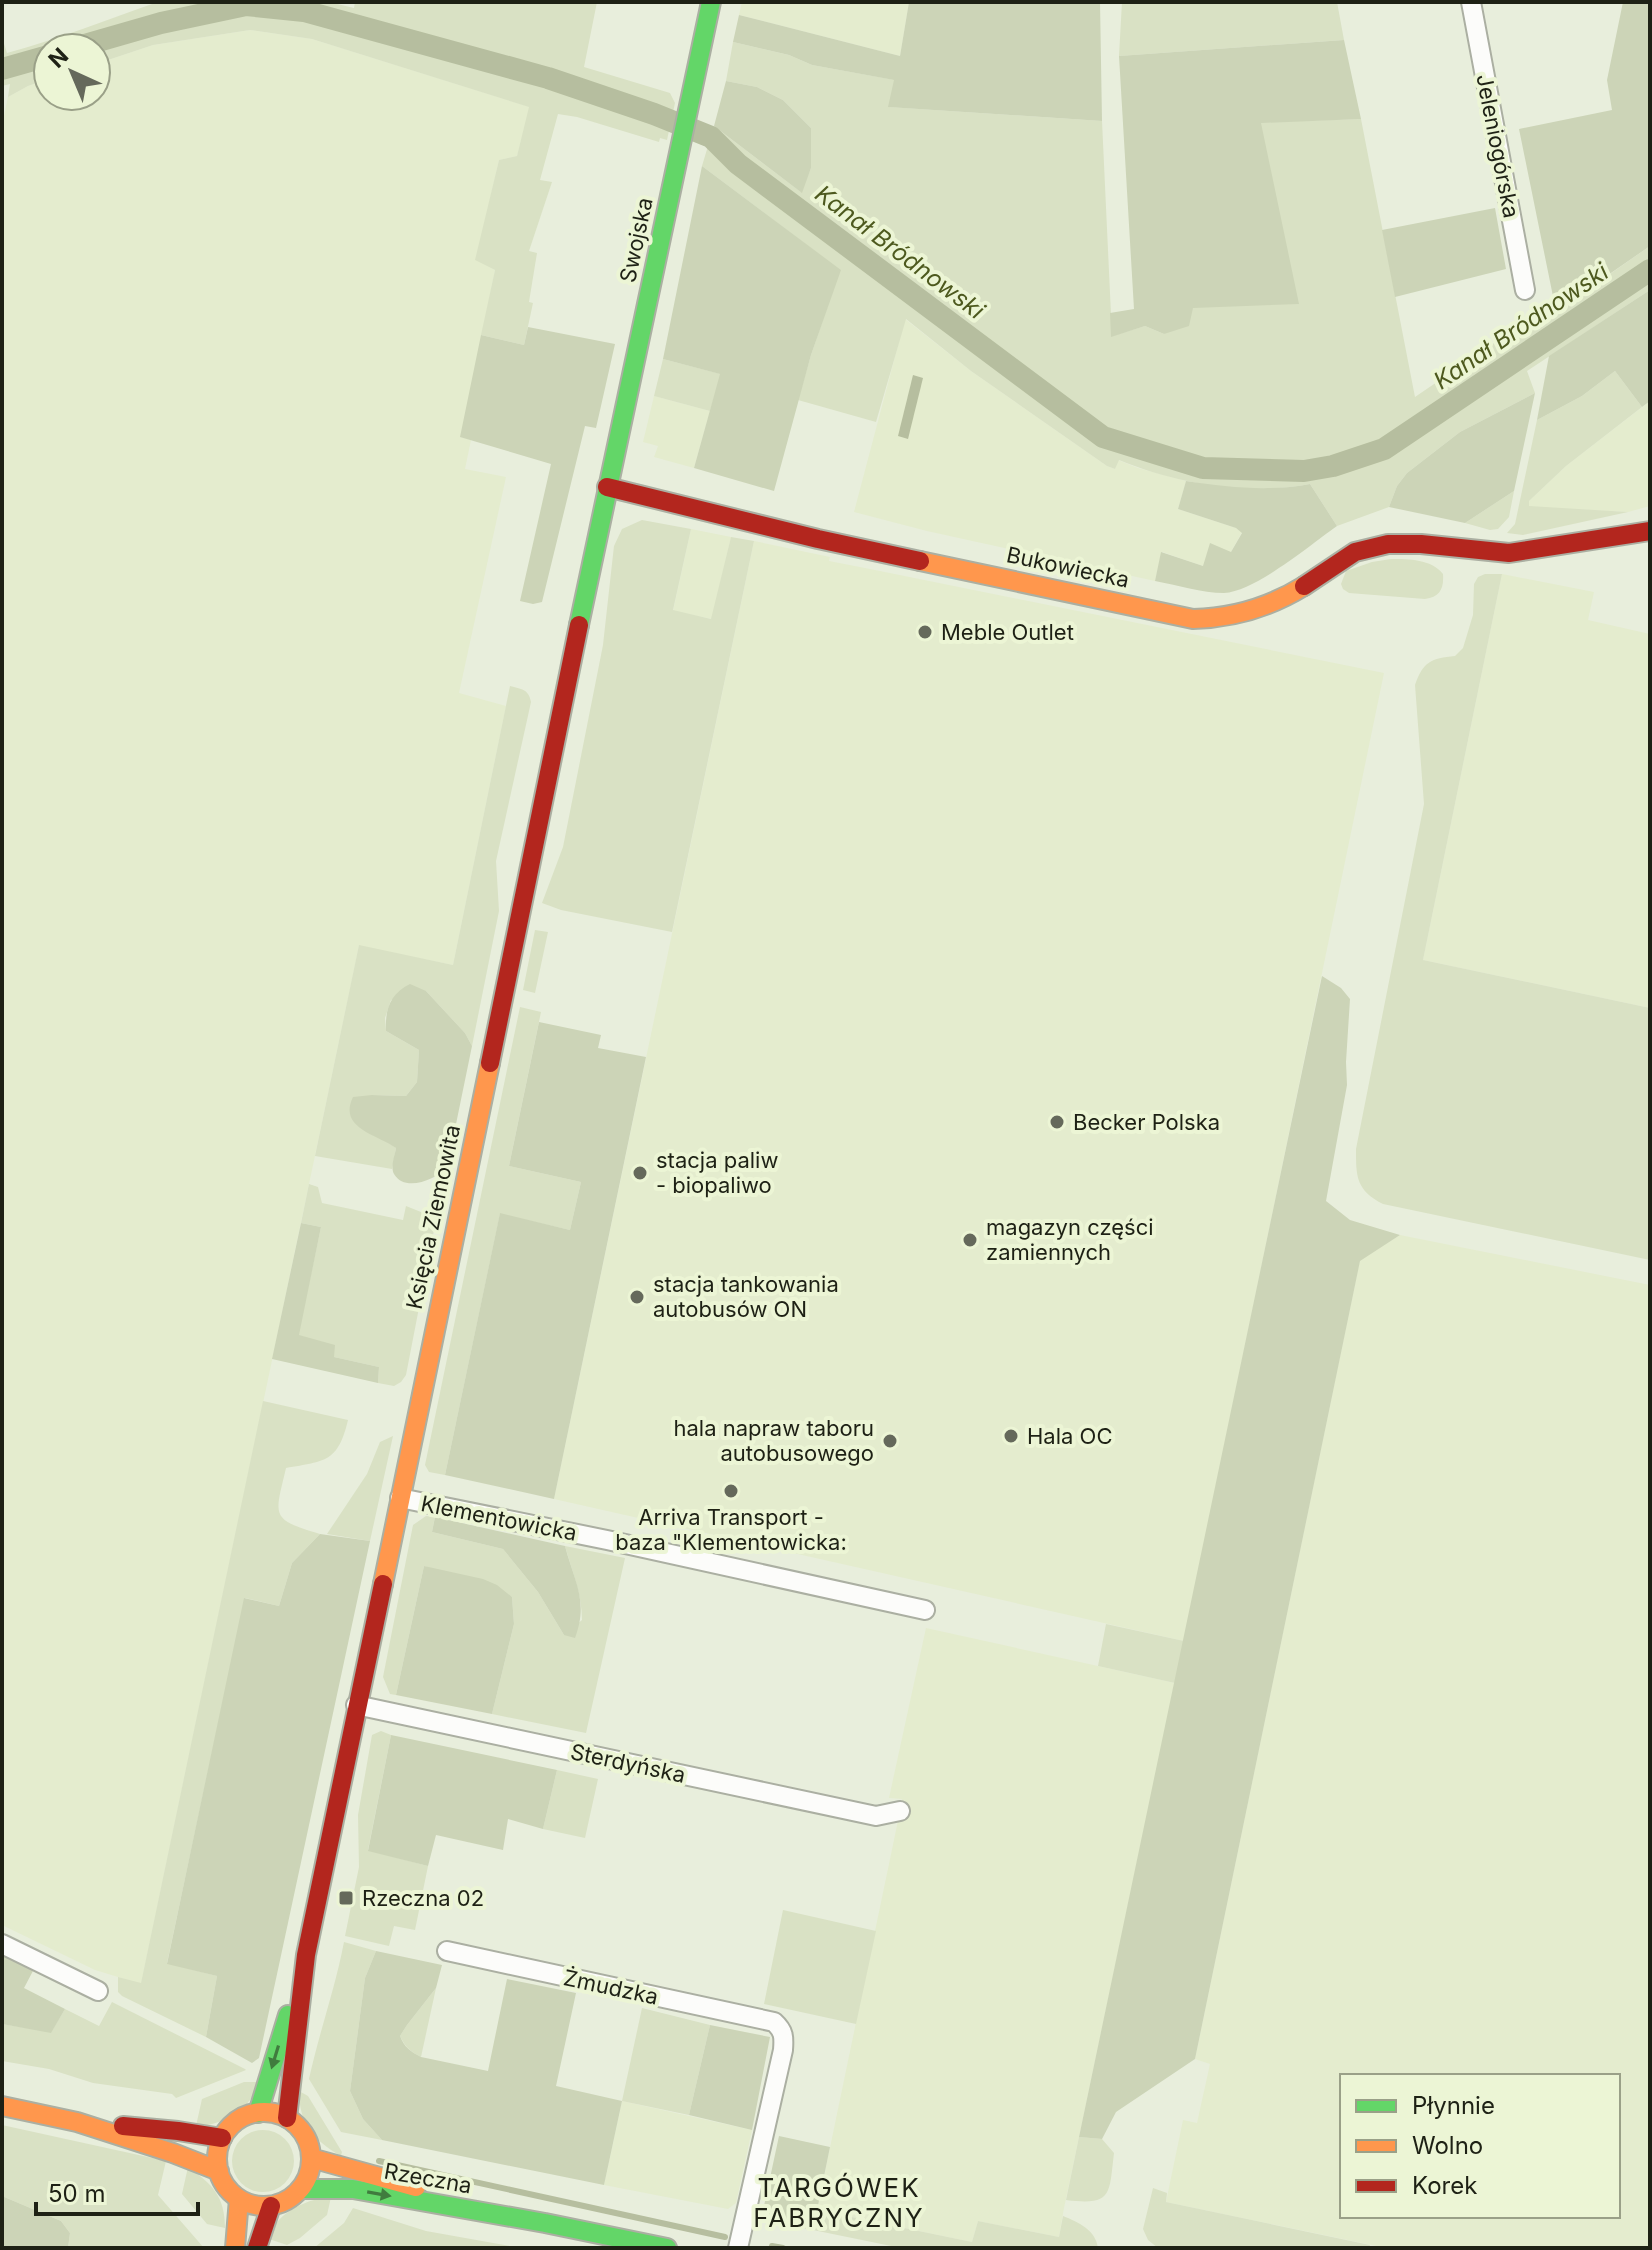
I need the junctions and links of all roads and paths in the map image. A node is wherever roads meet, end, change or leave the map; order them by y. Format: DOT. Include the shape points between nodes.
graph roads {
  1 [pos="711,2"];
  2 [pos="1471,2"];
  3 [pos="1525,290"];
  4 [pos="607,487"];
  5 [pos="1650,531"];
  6 [pos="400,1498"];
  7 [pos="925,1610"];
  8 [pos="356,1705"];
  9 [pos="900,1811"];
  10 [pos="2,1944"];
  11 [pos="447,1951"];
  12 [pos="306,1955"];
  13 [pos="98,1991"];
  14 [pos="2,2106"];
  15 [pos="258,2113"];
  16 [pos="287,2118"];
  17 [pos="77,2122"];
  18 [pos="222,2138"];
  19 [pos="311,2158"];
  20 [pos="219,2171"];
  21 [pos="301,2189"];
  22 [pos="239,2199"];
  23 [pos="271,2206"];
  24 [pos="545,2223"];
  25 [pos="235,2248"];
  26 [pos="257,2248"];
  27 [pos="667,2248"];
  28 [pos="738,2248"];
  1 -- 4 [label="street, Swojska"];
  2 -- 3 [label="street, Jeleniogórska"];
  4 -- 5 [label="street, Bukowiecka" via="1193,619 1236,616 1270,604 1349,554 1371,547 1398,542 1508,553"];
  4 -- 6 [label="street, Księcia Ziemowita"];
  6 -- 7 [label="street, Klementowicka"];
  6 -- 8 [label="street, Księcia Ziemowita"];
  8 -- 9 [label="street, Sterdyńska" via="876,1816"];
  8 -- 12 [label="street, Księcia Ziemowita"];
  10 -- 13 [label="street"];
  11 -- 28 [label="street, Żmudzka" via="774,2022 783,2033 783,2050"];
  12 -- 15 [label="street, Księcia Ziemowita, one-way"];
  12 -- 16 [label="street, Księcia Ziemowita"];
  14 -- 17 [label="street"];
  15 -- 16 [label="street"];
  15 -- 18 [label="street" via="238,2120"];
  16 -- 19 [label="street" via="308,2140"];
  17 -- 18 [label="street"];
  17 -- 20 [label="street"];
  18 -- 20 [label="street"];
  19 -- 21 [label="street"];
  19 -- 24 [label="street, Rzeczna"];
  20 -- 22 [label="street"];
  21 -- 23 [label="street"];
  21 -- 24 [label="street, Rzeczna, one-way" via="353,2189"];
  22 -- 23 [label="street"];
  22 -- 25 [label="street"];
  23 -- 26 [label="street"];
  24 -- 27 [label="street, Rzeczna"];
}
